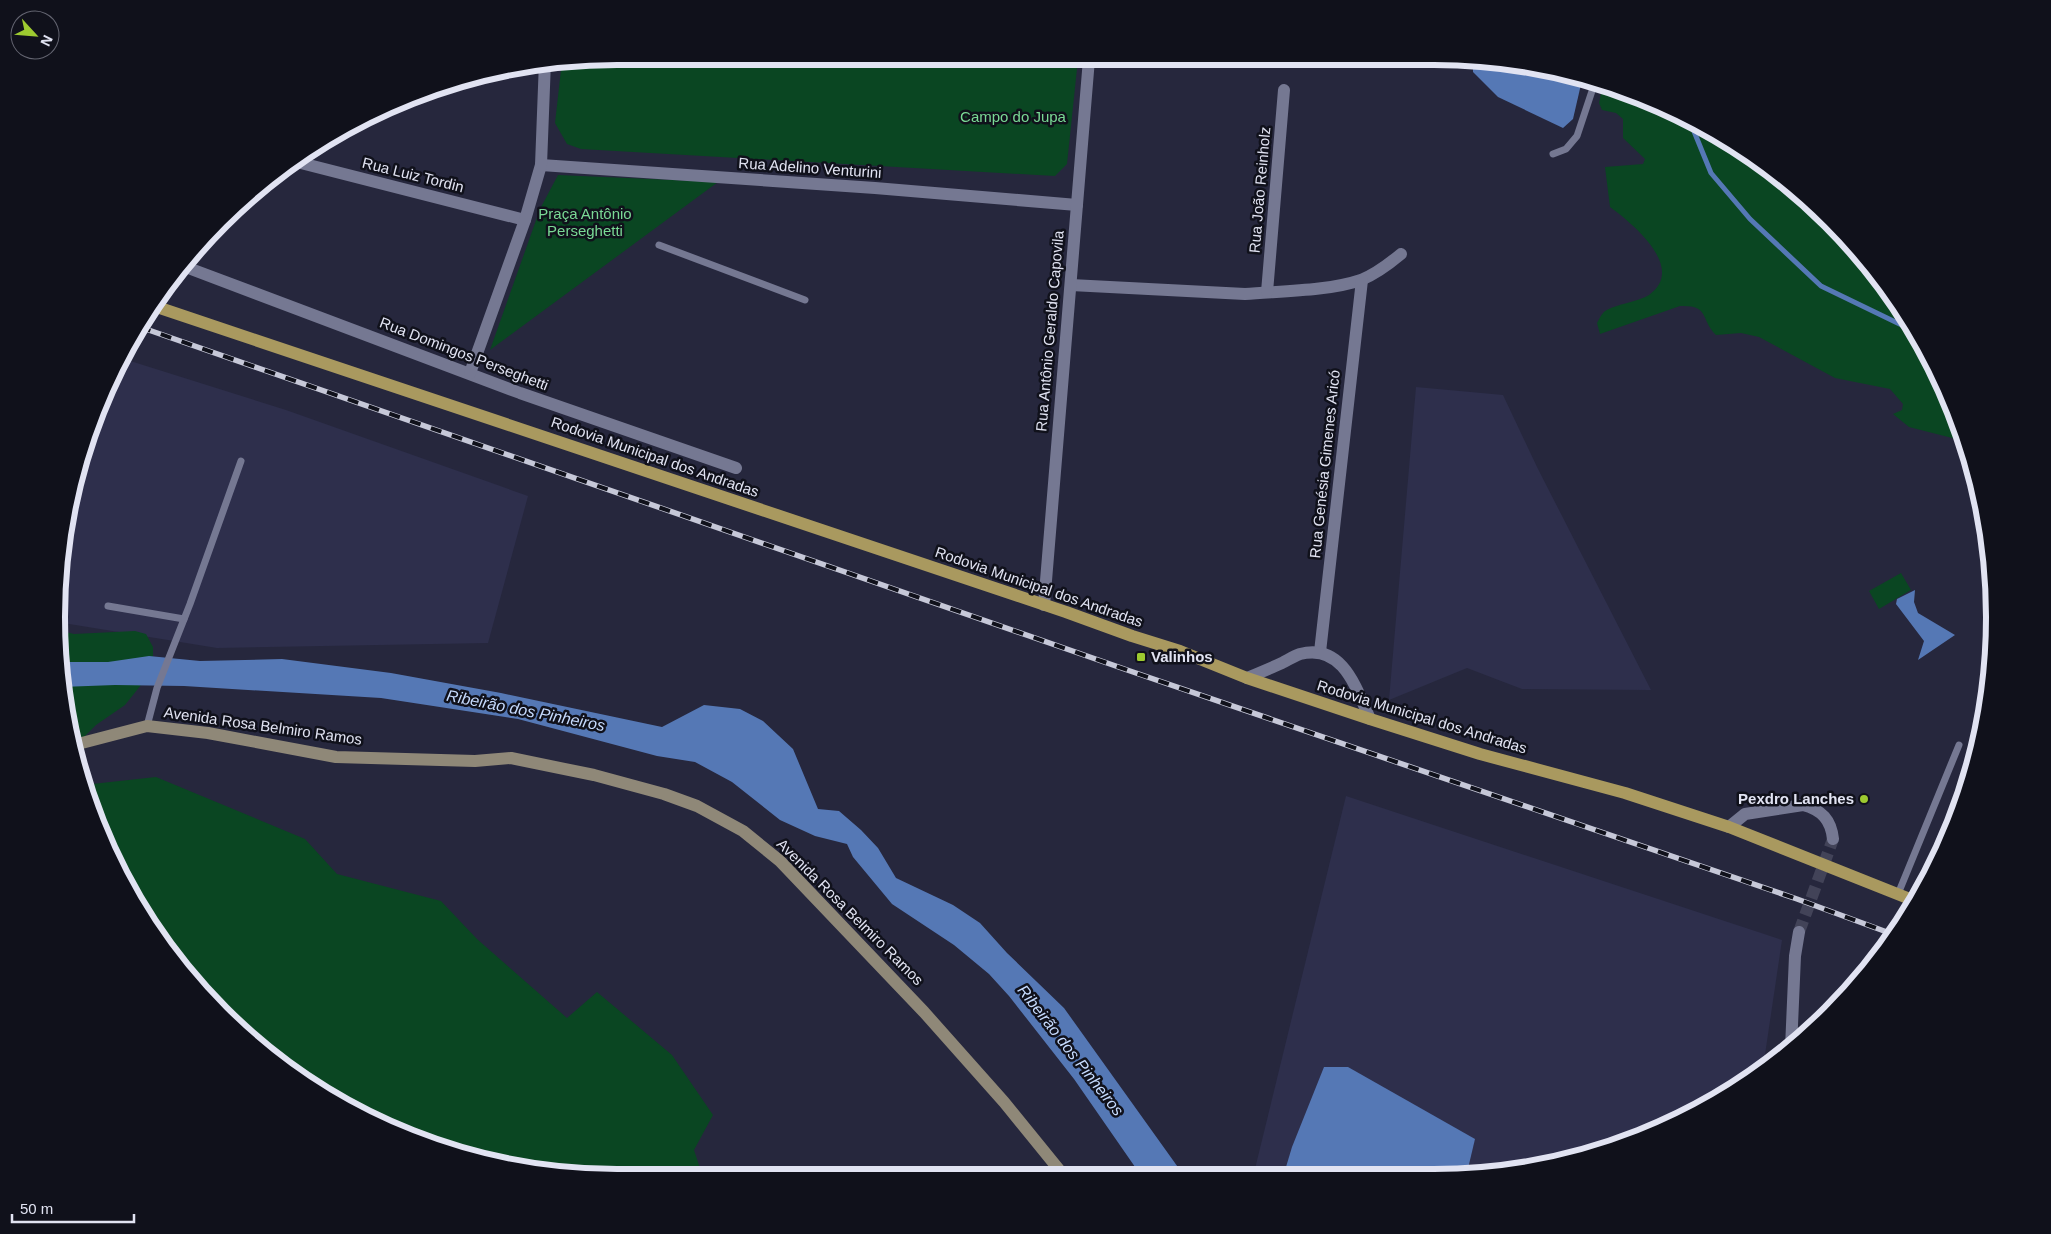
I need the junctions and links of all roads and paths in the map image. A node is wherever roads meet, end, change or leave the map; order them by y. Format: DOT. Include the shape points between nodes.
graph roads {
  1 [pos="1088,65"];
  2 [pos="545,70"];
  3 [pos="1593,89"];
  4 [pos="1284,90"];
  5 [pos="1553,154"];
  6 [pos="303,163"];
  7 [pos="540,165"];
  8 [pos="1076,205"];
  9 [pos="525,220"];
  10 [pos="660,245"];
  11 [pos="1401,254"];
  12 [pos="190,268"];
  13 [pos="1362,280"];
  14 [pos="1071,284"];
  15 [pos="1267,292"];
  16 [pos="806,300"];
  17 [pos="160,308"];
  18 [pos="470,373"];
  19 [pos="241,462"];
  20 [pos="736,468"];
  21 [pos="1044,605"];
  22 [pos="108,606"];
  23 [pos="184,619"];
  24 [pos="1320,652"];
  25 [pos="1247,678"];
  26 [pos="1370,719"];
  27 [pos="147,726"];
  28 [pos="80,743"];
  29 [pos="1959,745"];
  30 [pos="1728,827"];
  31 [pos="1833,839"];
  32 [pos="1898,894"];
  33 [pos="1909,898"];
  34 [pos="1799,932"];
  35 [pos="1791,1037"];
  36 [pos="1059,1169"];
  1 -- 8 [label="street, Rua Antônio Geraldo Capovila"];
  2 -- 7 [label="street"];
  3 -- 5 [label="lane" via="1576,136 1566,149"];
  4 -- 15 [label="street, Rua João Reinholz"];
  6 -- 9 [label="street, Rua Luiz Tordin"];
  7 -- 8 [label="street, Rua Adelino Venturini"];
  7 -- 9 [label="street"];
  8 -- 14 [label="street, Rua Antônio Geraldo Capovila"];
  9 -- 18 [label="street"];
  10 -- 16 [label="lane"];
  11 -- 13 [label="street"];
  12 -- 18 [label="street, Rua Domingos Perseghetti"];
  13 -- 15 [label="street"];
  13 -- 24 [label="street, Rua Genésia Gimenes Aricó"];
  14 -- 15 [label="street" via="1235,294"];
  14 -- 21 [label="street, Rua Antônio Geraldo Capovila"];
  17 -- 21 [label="main road, Rodovia Municipal dos Andradas"];
  18 -- 20 [label="street, Rua Domingos Perseghetti"];
  19 -- 23 [label="lane"];
  21 -- 25 [label="main road, Rodovia Municipal dos Andradas" via="1180,651"];
  22 -- 23 [label="lane"];
  23 -- 27 [label="lane" via="157,688"];
  24 -- 25 [label="street" via="1299,654"];
  24 -- 26 [label="street" via="1335,659 1346,670"];
  25 -- 26 [label="main road, Rodovia Municipal dos Andradas"];
  26 -- 30 [label="main road, Rodovia Municipal dos Andradas" via="1480,754 1625,793"];
  27 -- 28 [label="main road, Avenida Rosa Belmiro Ramos"];
  27 -- 36 [label="main road, Avenida Rosa Belmiro Ramos" via="208,733 336,757 475,761 510,758 594,776 697,806 743,831 780,861 924,1012"];
  29 -- 32 [label="lane"];
  30 -- 31 [label="street" via="1745,814 1803,805 1825,817 1832,826"];
  30 -- 32 [label="main road, Rodovia Municipal dos Andradas"];
  32 -- 33 [label="main road, Rodovia Municipal dos Andradas"];
  34 -- 35 [label="street"];
}
